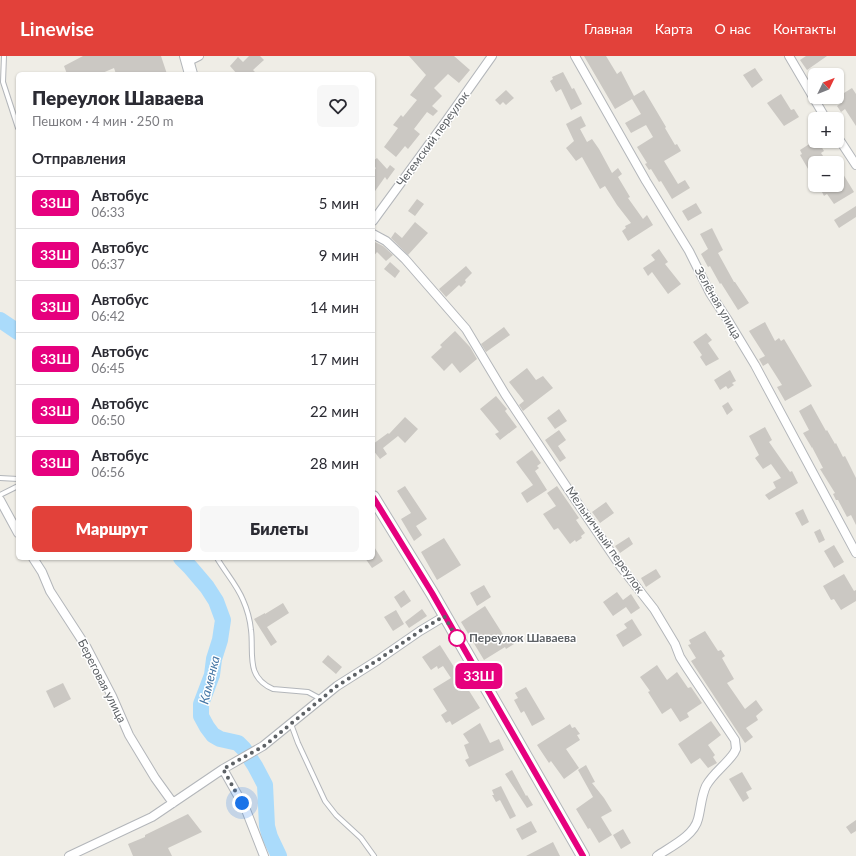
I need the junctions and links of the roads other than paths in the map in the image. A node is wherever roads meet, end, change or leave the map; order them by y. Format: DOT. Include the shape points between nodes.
graph roads {
  1 [pos="4,56"];
  2 [pos="200,56"];
  3 [pos="492,56"];
  4 [pos="575,56"];
  5 [pos="789,56"];
  6 [pos="187,59"];
  7 [pos="190,72"];
  8 [pos="822,112"];
  9 [pos="16,122"];
  10 [pos="844,147"];
  11 [pos="856,165"];
  12 [pos="375,218"];
  13 [pos="375,235"];
  14 [pos="0,478"];
  15 [pos="16,479"];
  16 [pos="16,487"];
  17 [pos="0,495"];
  18 [pos="0,500"];
  19 [pos="375,500"];
  20 [pos="16,529"];
  21 [pos="856,553"];
  22 [pos="34,560"];
  23 [pos="218,560"];
  24 [pos="444,616"];
  25 [pos="321,699"];
  26 [pos="291,724"];
  27 [pos="223,769"];
  28 [pos="173,803"];
  29 [pos="69,856"];
  30 [pos="264,856"];
  31 [pos="374,856"];
  32 [pos="584,856"];
  33 [pos="657,856"];
  1 -- 9 [label="lane" via="3,82"];
  2 -- 6 [label="street"];
  3 -- 12 [label="street, Чегемский переулок"];
  4 -- 21 [label="street, Зелёная улица" via="689,251 710,293 755,365"];
  5 -- 8 [label="street"];
  6 -- 7 [label="street"];
  10 -- 11 [label="street"];
  13 -- 33 [label="street, Мельничный переулок" via="386,241 405,259 466,329 505,394 570,492 621,567 654,609 680,657 735,740 734,753 707,785 700,803 698,820 692,831"];
  14 -- 15 [label="lane"];
  16 -- 17 [label="lane"];
  18 -- 20 [label="street"];
  19 -- 24 [label="street"];
  22 -- 28 [label="street, Береговая улица" via="50,591 87,648 129,735"];
  23 -- 25 [label="lane" via="243,600 251,630 251,660 258,677 273,689 308,692"];
  24 -- 25 [label="street" via="341,683"];
  24 -- 32 [label="street"];
  25 -- 26 [label="street"];
  26 -- 27 [label="street" via="264,746"];
  26 -- 31 [label="lane" via="325,801 361,838"];
  27 -- 28 [label="street"];
  27 -- 30 [label="street" via="246,810"];
  28 -- 29 [label="street" via="143,822"];
}
